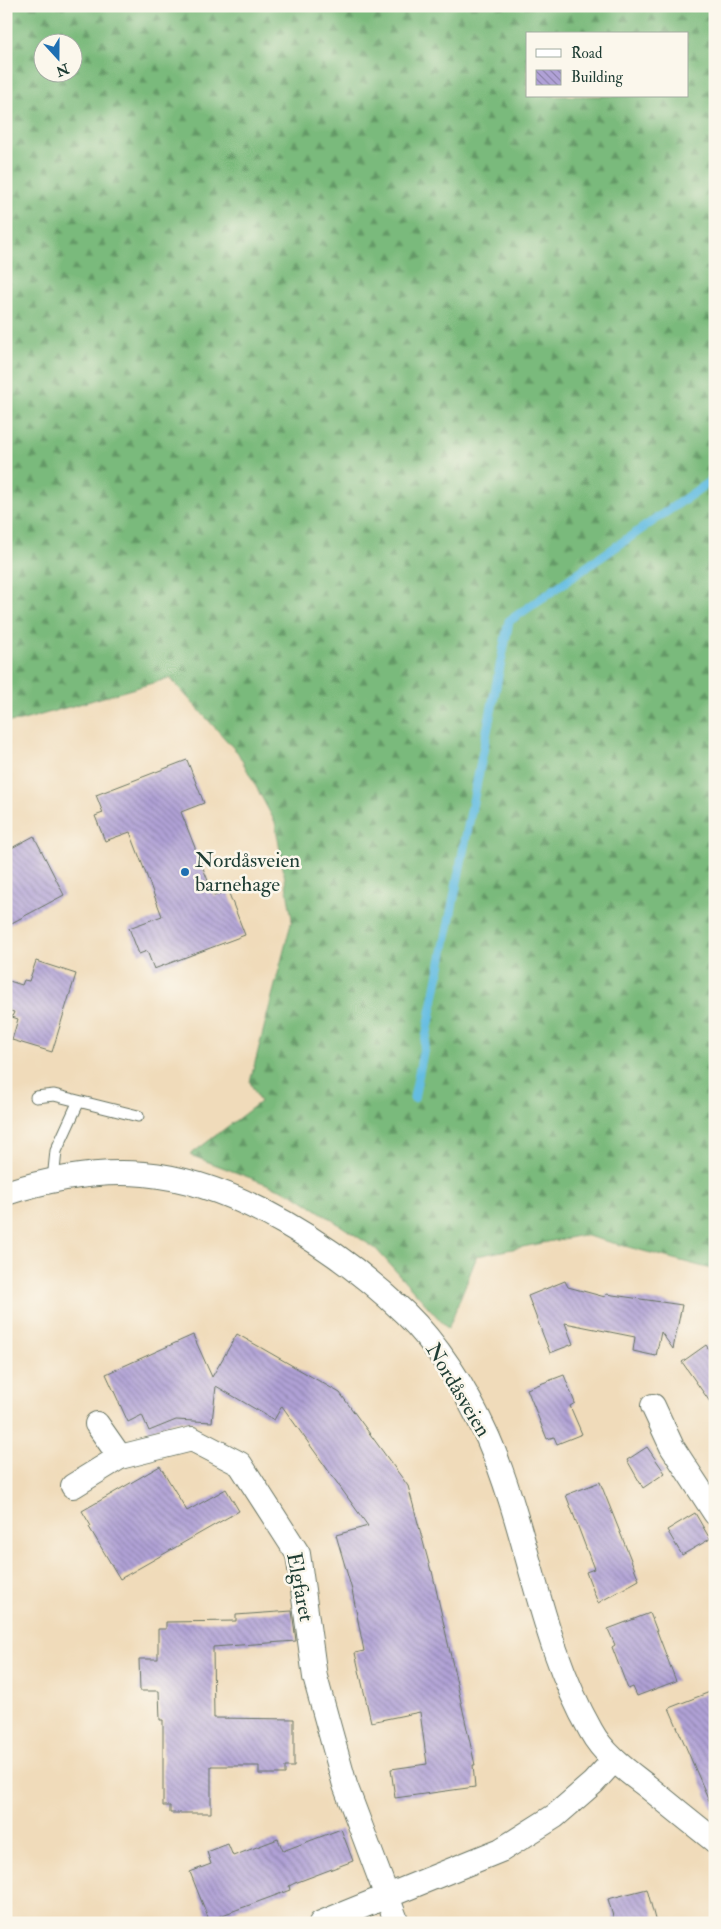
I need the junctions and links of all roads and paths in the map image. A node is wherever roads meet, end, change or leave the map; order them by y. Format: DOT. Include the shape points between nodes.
graph roads {
  1 [pos="36,1097"];
  2 [pos="78,1103"];
  3 [pos="138,1116"];
  4 [pos="53,1180"];
  5 [pos="6,1193"];
  6 [pos="653,1406"];
  7 [pos="97,1424"];
  8 [pos="120,1457"];
  9 [pos="73,1486"];
  10 [pos="715,1514"];
  11 [pos="614,1760"];
  12 [pos="715,1841"];
  13 [pos="388,1897"];
  14 [pos="321,1923"];
  15 [pos="396,1923"];
  1 -- 2 [label="lane" via="54,1095"];
  2 -- 3 [label="lane"];
  2 -- 4 [label="lane" via="56,1151"];
  4 -- 5 [label="street, Nordåsveien"];
  4 -- 11 [label="street, Nordåsveien" via="144,1174 189,1183 232,1197 275,1217 318,1244 406,1314 439,1353 487,1436 504,1480 539,1605 560,1663 592,1734"];
  6 -- 10 [label="street" via="672,1447"];
  7 -- 8 [label="street"];
  8 -- 9 [label="street, Elgfaret"];
  8 -- 13 [label="street, Elgfaret" via="192,1439 240,1464 298,1554 315,1677 345,1785"];
  11 -- 12 [label="street, Nordåsveien"];
  11 -- 13 [label="street" via="555,1816 501,1850"];
  13 -- 14 [label="street"];
  13 -- 15 [label="street, Elgfaret"];
}
